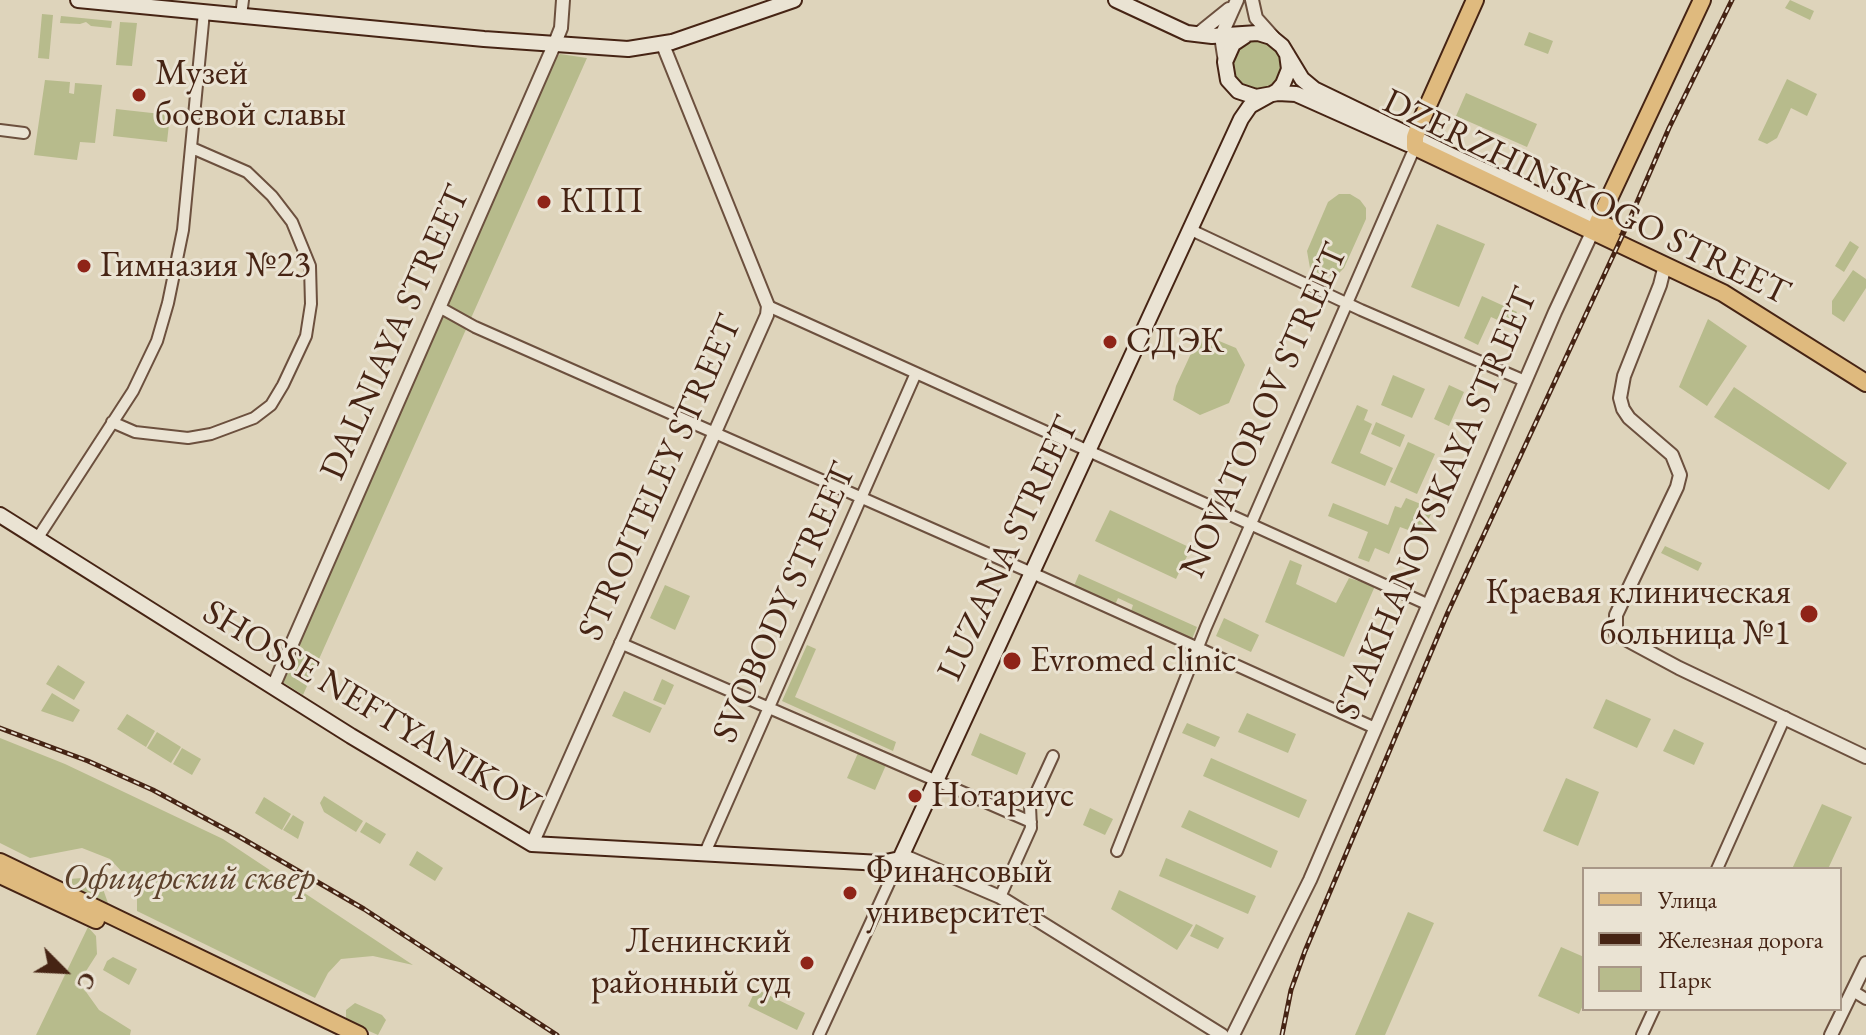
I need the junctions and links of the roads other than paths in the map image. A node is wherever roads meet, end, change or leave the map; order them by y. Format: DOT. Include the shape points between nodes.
graph roads {
  1 [pos="78,0"];
  2 [pos="243,0"];
  3 [pos="563,0"];
  4 [pos="794,0"];
  5 [pos="1116,0"];
  6 [pos="1236,0"];
  7 [pos="1252,0"];
  8 [pos="1475,0"];
  9 [pos="1702,0"];
  10 [pos="204,12"];
  11 [pos="241,16"];
  12 [pos="1198,34"];
  13 [pos="1246,35"];
  14 [pos="1221,36"];
  15 [pos="1275,39"];
  16 [pos="555,43"];
  17 [pos="663,45"];
  18 [pos="1287,54"];
  19 [pos="1225,62"];
  20 [pos="1267,96"];
  21 [pos="0,130"];
  22 [pos="24,133"];
  23 [pos="1415,142"];
  24 [pos="192,148"];
  25 [pos="1596,226"];
  26 [pos="1189,229"];
  27 [pos="1665,265"];
  28 [pos="1349,304"];
  29 [pos="768,306"];
  30 [pos="439,307"];
  31 [pos="1866,372"];
  32 [pos="916,373"];
  33 [pos="1525,381"];
  34 [pos="1866,383"];
  35 [pos="112,422"];
  36 [pos="714,433"];
  37 [pos="1088,450"];
  38 [pos="861,499"];
  39 [pos="0,515"];
  40 [pos="1253,523"];
  41 [pos="37,539"];
  42 [pos="1030,573"];
  43 [pos="1429,605"];
  44 [pos="620,643"];
  45 [pos="1197,648"];
  46 [pos="273,687"];
  47 [pos="768,709"];
  48 [pos="1785,717"];
  49 [pos="1375,728"];
  50 [pos="1053,756"];
  51 [pos="1866,757"];
  52 [pos="936,781"];
  53 [pos="1031,822"];
  54 [pos="532,844"];
  55 [pos="1117,851"];
  56 [pos="704,855"];
  57 [pos="900,859"];
  58 [pos="0,862"];
  59 [pos="1718,867"];
  60 [pos="0,875"];
  61 [pos="1000,897"];
  62 [pos="1866,963"];
  63 [pos="1853,991"];
  64 [pos="1866,999"];
  65 [pos="1653,1011"];
  66 [pos="335,1035"];
  67 [pos="359,1035"];
  68 [pos="819,1035"];
  69 [pos="1222,1035"];
  70 [pos="1233,1035"];
  71 [pos="1642,1035"];
  72 [pos="1831,1035"];
  1 -- 10 [label="main road"];
  2 -- 11 [label="street"];
  3 -- 16 [label="street, DALNIAYA STREET"];
  4 -- 17 [label="main road"];
  5 -- 12 [label="main road"];
  6 -- 12 [label="street"];
  6 -- 14 [label="street"];
  7 -- 15 [label="street" via="1256,18"];
  8 -- 23 [label="main road, NOVATOROV STREET"];
  9 -- 25 [label="main road, STAKHANOVSKAYA STREET"];
  10 -- 11 [label="main road"];
  10 -- 24 [label="street"];
  11 -- 16 [label="main road"];
  12 -- 14 [label="main road"];
  13 -- 14 [label="main road"];
  13 -- 15 [label="main road" via="1261,33"];
  13 -- 19 [label="main road" via="1233,44"];
  14 -- 19 [label="street"];
  15 -- 18 [label="main road, DZERZHINSKOGO STREET"];
  16 -- 17 [label="main road" via="628,49"];
  16 -- 30 [label="street, DALNIAYA STREET"];
  17 -- 29 [label="street, STROITELEY STREET"];
  18 -- 20 [label="main road" via="1286,78"];
  18 -- 23 [label="main road, DZERZHINSKOGO STREET" via="1314,89"];
  19 -- 20 [label="main road, DZERZHINSKOGO STREET" via="1228,80 1238,91"];
  20 -- 23 [label="main road, DZERZHINSKOGO STREET" via="1309,98"];
  20 -- 26 [label="main road, LUZANA STREET" via="1241,119"];
  21 -- 22 [label="street"];
  23 -- 25 [label="main road, DZERZHINSKOGO STREET"];
  23 -- 28 [label="street, NOVATOROV STREET"];
  24 -- 35 [label="street" via="183,230 157,341"];
  24 -- 35 [label="street" via="247,172 292,222 310,266 306,336 271,405 254,418 188,438 135,432"];
  25 -- 27 [label="main road, DZERZHINSKOGO STREET"];
  25 -- 31 [label="main road, DZERZHINSKOGO STREET" via="1728,285"];
  25 -- 33 [label="street, STAKHANOVSKAYA STREET"];
  26 -- 28 [label="street"];
  26 -- 37 [label="main road, LUZANA STREET"];
  27 -- 34 [label="main road, DZERZHINSKOGO STREET" via="1723,293"];
  27 -- 48 [label="street" via="1620,398 1629,418 1672,455 1680,475 1616,615 1616,634"];
  28 -- 33 [label="street"];
  28 -- 40 [label="street, NOVATOROV STREET"];
  29 -- 32 [label="street"];
  29 -- 36 [label="street, STROITELEY STREET"];
  30 -- 36 [label="street" via="477,329"];
  30 -- 46 [label="street, DALNIAYA STREET"];
  32 -- 37 [label="street"];
  32 -- 38 [label="street, SVOBODY STREET"];
  33 -- 43 [label="street, STAKHANOVSKAYA STREET"];
  35 -- 41 [label="street"];
  36 -- 38 [label="street"];
  36 -- 44 [label="street, STROITELEY STREET"];
  37 -- 40 [label="street"];
  37 -- 42 [label="main road, LUZANA STREET"];
  38 -- 42 [label="street"];
  38 -- 47 [label="street, SVOBODY STREET"];
  39 -- 41 [label="main road, SHOSSE NEFTYANIKOV"];
  40 -- 43 [label="street"];
  40 -- 45 [label="street, NOVATOROV STREET"];
  41 -- 46 [label="main road, SHOSSE NEFTYANIKOV"];
  42 -- 45 [label="street"];
  42 -- 52 [label="main road, LUZANA STREET"];
  43 -- 49 [label="street, STAKHANOVSKAYA STREET"];
  44 -- 47 [label="street"];
  44 -- 54 [label="street, STROITELEY STREET"];
  45 -- 49 [label="street"];
  45 -- 55 [label="street, NOVATOROV STREET"];
  46 -- 54 [label="main road, SHOSSE NEFTYANIKOV"];
  47 -- 52 [label="street"];
  47 -- 56 [label="street, SVOBODY STREET"];
  48 -- 51 [label="street"];
  48 -- 59 [label="street"];
  49 -- 70 [label="street, STAKHANOVSKAYA STREET" via="1310,880"];
  50 -- 53 [label="street" via="1030,806"];
  52 -- 53 [label="street"];
  52 -- 57 [label="main road, LUZANA STREET"];
  53 -- 61 [label="street"];
  54 -- 56 [label="main road, SHOSSE NEFTYANIKOV"];
  56 -- 57 [label="main road, SHOSSE NEFTYANIKOV" via="881,863"];
  57 -- 61 [label="street, SHOSSE NEFTYANIKOV" via="909,858"];
  57 -- 68 [label="street, LUZANA STREET"];
  58 -- 67 [label="main road"];
  60 -- 66 [label="main road"];
  61 -- 69 [label="street, SHOSSE NEFTYANIKOV"];
  62 -- 63 [label="street"];
  63 -- 64 [label="street"];
  63 -- 72 [label="street"];
  65 -- 71 [label="street"];
}
